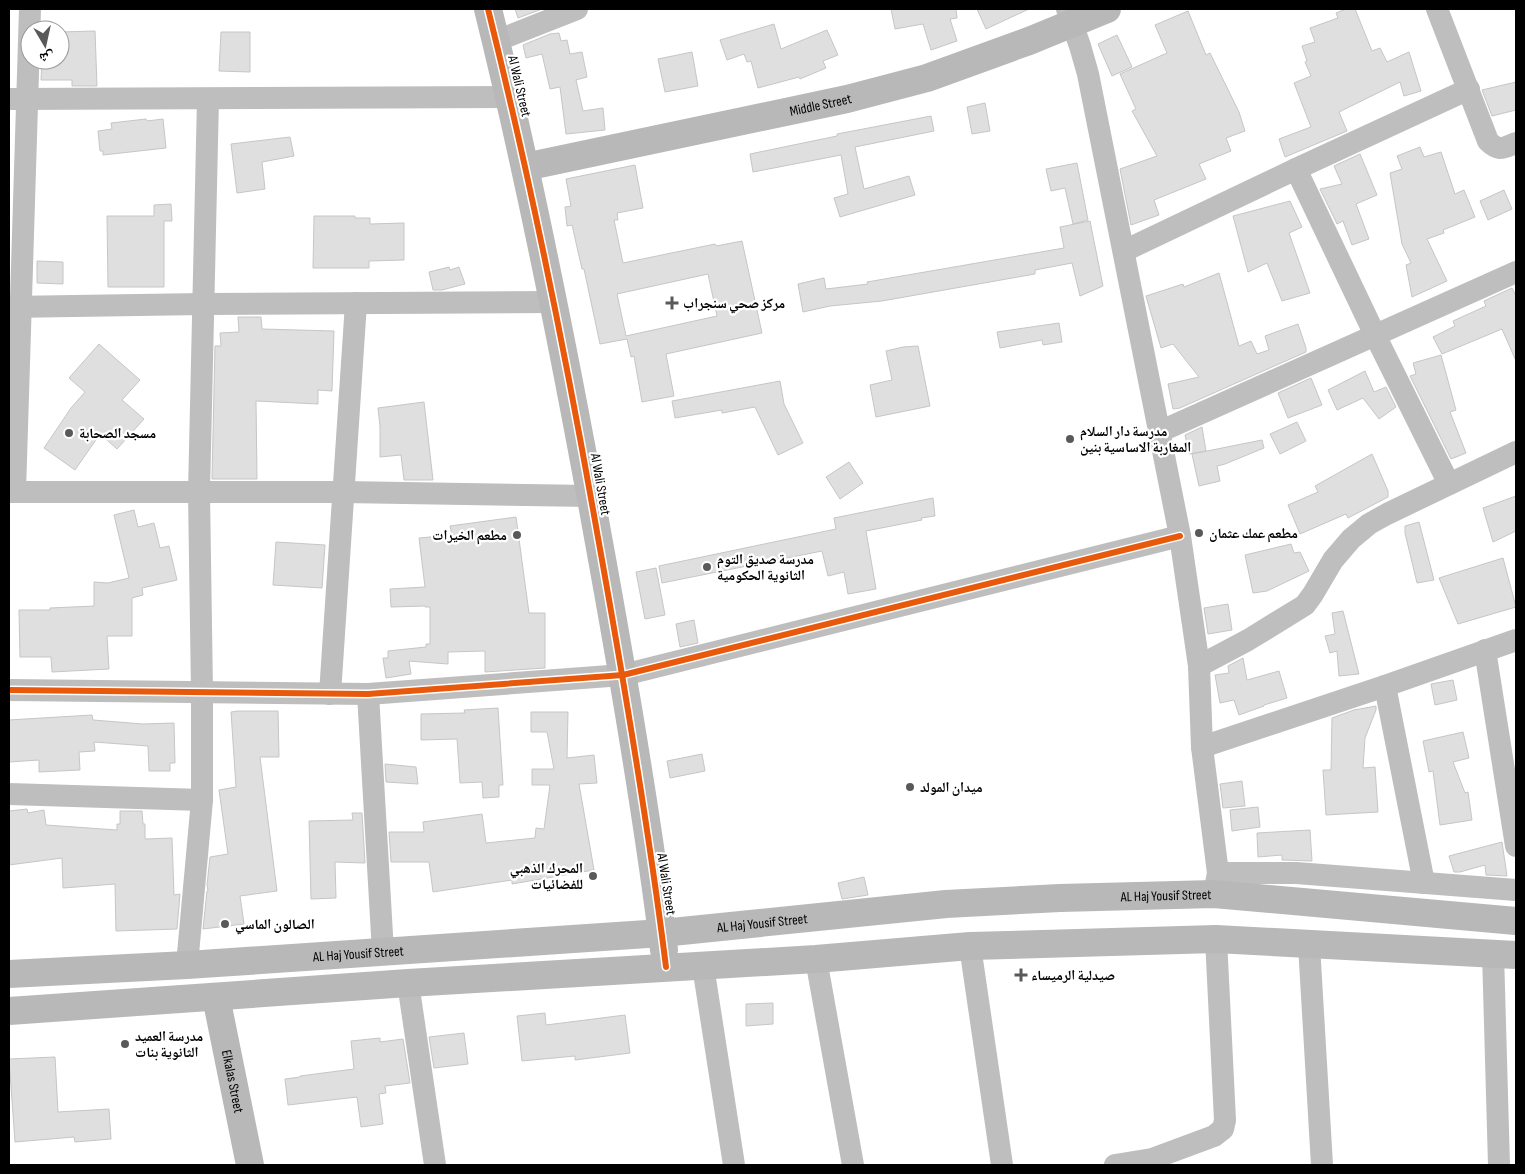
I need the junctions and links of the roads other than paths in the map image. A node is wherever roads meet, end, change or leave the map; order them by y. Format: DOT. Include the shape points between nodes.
graph roads {
  1 [pos="30,9"];
  2 [pos="488,9"];
  3 [pos="577,9"];
  4 [pos="1107,9"];
  5 [pos="1437,9"];
  6 [pos="1070,16"];
  7 [pos="496,41"];
  8 [pos="1469,90"];
  9 [pos="509,97"];
  10 [pos="19,99"];
  11 [pos="208,99"];
  12 [pos="1516,143"];
  13 [pos="526,167"];
  14 [pos="1296,169"];
  15 [pos="1124,251"];
  16 [pos="1516,272"];
  17 [pos="555,302"];
  18 [pos="356,303"];
  19 [pos="203,304"];
  20 [pos="14,307"];
  21 [pos="1375,335"];
  22 [pos="1158,432"];
  23 [pos="1516,452"];
  24 [pos="1449,484"];
  25 [pos="12,492"];
  26 [pos="343,492"];
  27 [pos="199,493"];
  28 [pos="591,496"];
  29 [pos="1180,536"];
  30 [pos="1516,640"];
  31 [pos="1485,650"];
  32 [pos="1199,666"];
  33 [pos="623,675"];
  34 [pos="1385,686"];
  35 [pos="9,690"];
  36 [pos="202,691"];
  37 [pos="330,694"];
  38 [pos="368,694"];
  39 [pos="1202,747"];
  40 [pos="9,794"];
  41 [pos="202,800"];
  42 [pos="1516,846"];
  43 [pos="1216,883"];
  44 [pos="1424,883"];
  45 [pos="1516,890"];
  46 [pos="1511,913"];
  47 [pos="662,933"];
  48 [pos="1216,939"];
  49 [pos="1309,945"];
  50 [pos="970,946"];
  51 [pos="383,952"];
  52 [pos="1505,954"];
  53 [pos="816,959"];
  54 [pos="187,965"];
  55 [pos="703,966"];
  56 [pos="666,967"];
  57 [pos="9,974"];
  58 [pos="408,983"];
  59 [pos="216,997"];
  60 [pos="9,1011"];
  61 [pos="1152,1162"];
  62 [pos="250,1165"];
  63 [pos="435,1165"];
  64 [pos="734,1165"];
  65 [pos="853,1165"];
  66 [pos="1002,1165"];
  67 [pos="1115,1165"];
  68 [pos="1322,1165"];
  69 [pos="1498,1165"];
  1 -- 10 [label="street"];
  2 -- 7 [label="main road, Al Wali Street"];
  3 -- 7 [label="street"];
  4 -- 6 [label="main road, Middle Street"];
  5 -- 8 [label="street"];
  6 -- 13 [label="main road, Middle Street" via="927,78 847,99"];
  6 -- 15 [label="street" via="1088,74"];
  7 -- 9 [label="main road, Al Wali Street"];
  8 -- 12 [label="street" via="1488,141 1501,149"];
  8 -- 14 [label="street"];
  9 -- 11 [label="street"];
  9 -- 13 [label="main road, Al Wali Street"];
  10 -- 11 [label="street"];
  10 -- 20 [label="street"];
  11 -- 19 [label="street"];
  13 -- 17 [label="main road, Al Wali Street"];
  14 -- 15 [label="street"];
  14 -- 21 [label="street"];
  15 -- 22 [label="street"];
  16 -- 21 [label="street"];
  17 -- 18 [label="street"];
  17 -- 28 [label="main road, Al Wali Street"];
  18 -- 19 [label="street"];
  18 -- 26 [label="street"];
  19 -- 20 [label="street"];
  19 -- 27 [label="street"];
  20 -- 25 [label="street"];
  21 -- 22 [label="street"];
  21 -- 24 [label="street"];
  22 -- 29 [label="street"];
  23 -- 24 [label="street"];
  24 -- 32 [label="street" via="1369,524 1333,560 1305,605"];
  25 -- 27 [label="street"];
  26 -- 27 [label="street"];
  26 -- 28 [label="street"];
  26 -- 37 [label="street"];
  27 -- 36 [label="street"];
  28 -- 33 [label="main road, Al Wali Street"];
  29 -- 32 [label="street"];
  29 -- 33 [label="street"];
  30 -- 31 [label="street"];
  31 -- 34 [label="street"];
  31 -- 42 [label="street"];
  32 -- 39 [label="street"];
  33 -- 38 [label="street"];
  33 -- 47 [label="main road, Al Wali Street"];
  34 -- 39 [label="street"];
  34 -- 44 [label="street"];
  35 -- 36 [label="street"];
  36 -- 37 [label="street"];
  36 -- 41 [label="street"];
  37 -- 38 [label="street"];
  38 -- 51 [label="street"];
  39 -- 43 [label="street"];
  40 -- 41 [label="street"];
  41 -- 54 [label="street"];
  43 -- 44 [label="street" via="1296,873"];
  43 -- 46 [label="main road, AL Haj Yousif Street"];
  43 -- 47 [label="main road, AL Haj Yousif Street" via="1060,898 946,904"];
  44 -- 45 [label="street"];
  47 -- 51 [label="main road, AL Haj Yousif Street"];
  47 -- 56 [label="main road, Al Wali Street"];
  48 -- 49 [label="main road"];
  48 -- 50 [label="main road"];
  48 -- 61 [label="street" via="1223,1129 1214,1136"];
  49 -- 52 [label="main road"];
  49 -- 68 [label="street"];
  50 -- 53 [label="main road"];
  50 -- 66 [label="street"];
  51 -- 54 [label="main road, AL Haj Yousif Street"];
  52 -- 69 [label="street"];
  53 -- 55 [label="main road"];
  53 -- 65 [label="street"];
  54 -- 57 [label="main road, AL Haj Yousif Street"];
  55 -- 56 [label="main road"];
  55 -- 64 [label="street"];
  56 -- 58 [label="main road"];
  58 -- 59 [label="main road"];
  58 -- 63 [label="street"];
  59 -- 60 [label="main road"];
  59 -- 62 [label="main road, Elkalas Street"];
  61 -- 67 [label="street"];
}
